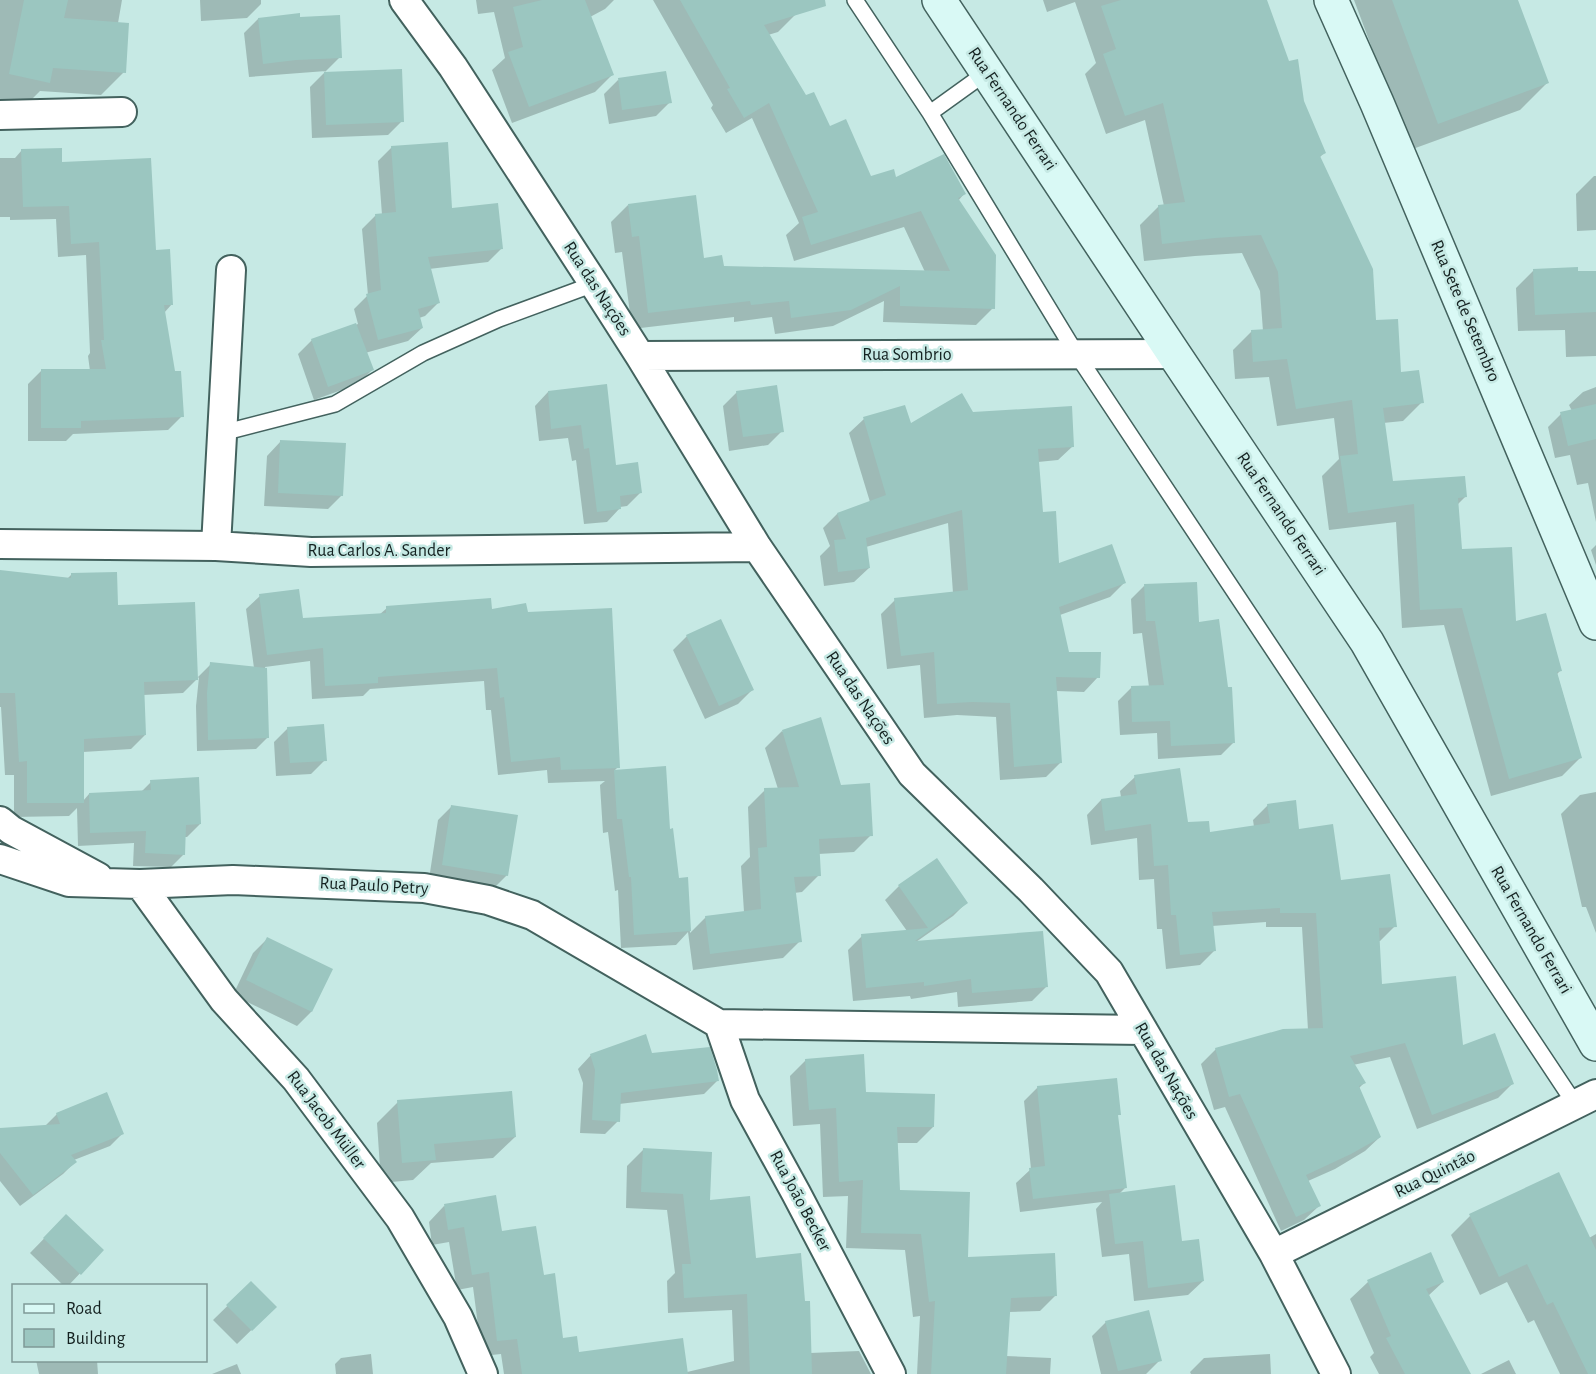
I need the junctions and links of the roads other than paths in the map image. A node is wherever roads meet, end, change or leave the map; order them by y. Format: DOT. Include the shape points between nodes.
graph roads {
  1 [pos="404,0"];
  2 [pos="855,0"];
  3 [pos="939,0"];
  4 [pos="1331,0"];
  5 [pos="987,72"];
  6 [pos="122,112"];
  7 [pos="930,112"];
  8 [pos="0,115"];
  9 [pos="231,270"];
  10 [pos="594,284"];
  11 [pos="1174,354"];
  12 [pos="1077,355"];
  13 [pos="640,356"];
  14 [pos="222,433"];
  15 [pos="0,544"];
  16 [pos="216,546"];
  17 [pos="758,548"];
  18 [pos="1596,622"];
  19 [pos="0,821"];
  20 [pos="0,859"];
  21 [pos="107,883"];
  22 [pos="140,884"];
  23 [pos="719,1024"];
  24 [pos="1143,1030"];
  25 [pos="1596,1044"];
  26 [pos="1586,1099"];
  27 [pos="1274,1254"];
  28 [pos="483,1374"];
  29 [pos="891,1374"];
  30 [pos="1336,1374"];
  1 -- 10 [label="street, Rua das Nações" via="453,67"];
  2 -- 7 [label="lane"];
  3 -- 5 [label="main road, Rua Fernando Ferrari"];
  4 -- 18 [label="main road, Rua Sete de Setembro"];
  5 -- 7 [label="lane"];
  5 -- 11 [label="main road, Rua Fernando Ferrari"];
  6 -- 8 [label="street"];
  7 -- 12 [label="lane"];
  9 -- 14 [label="street"];
  10 -- 13 [label="street, Rua das Nações"];
  10 -- 14 [label="lane" via="499,319 423,353 334,404"];
  11 -- 12 [label="street, Rua Sombrio"];
  11 -- 25 [label="main road, Rua Fernando Ferrari" via="1367,642"];
  12 -- 13 [label="street, Rua Sombrio"];
  12 -- 26 [label="lane"];
  13 -- 17 [label="street, Rua das Nações"];
  14 -- 16 [label="street"];
  15 -- 16 [label="street, Rua Carlos A. Sander"];
  16 -- 17 [label="street, Rua Carlos A. Sander" via="311,552"];
  17 -- 24 [label="street, Rua das Nações" via="912,774 1109,972"];
  19 -- 21 [label="street"];
  20 -- 21 [label="street, Rua Paulo Petry" via="69,882"];
  21 -- 22 [label="street, Rua Paulo Petry"];
  22 -- 23 [label="street, Rua Paulo Petry" via="233,880 424,888 488,900 532,915"];
  22 -- 28 [label="street, Rua Jacob Müller" via="224,1000 296,1079 400,1218 458,1317"];
  23 -- 24 [label="street"];
  23 -- 29 [label="street, Rua João Becker" via="745,1100"];
  24 -- 27 [label="street, Rua das Nações"];
  26 -- 27 [label="street, Rua Quintão"];
  27 -- 30 [label="street, Rua das Nações"];
}
